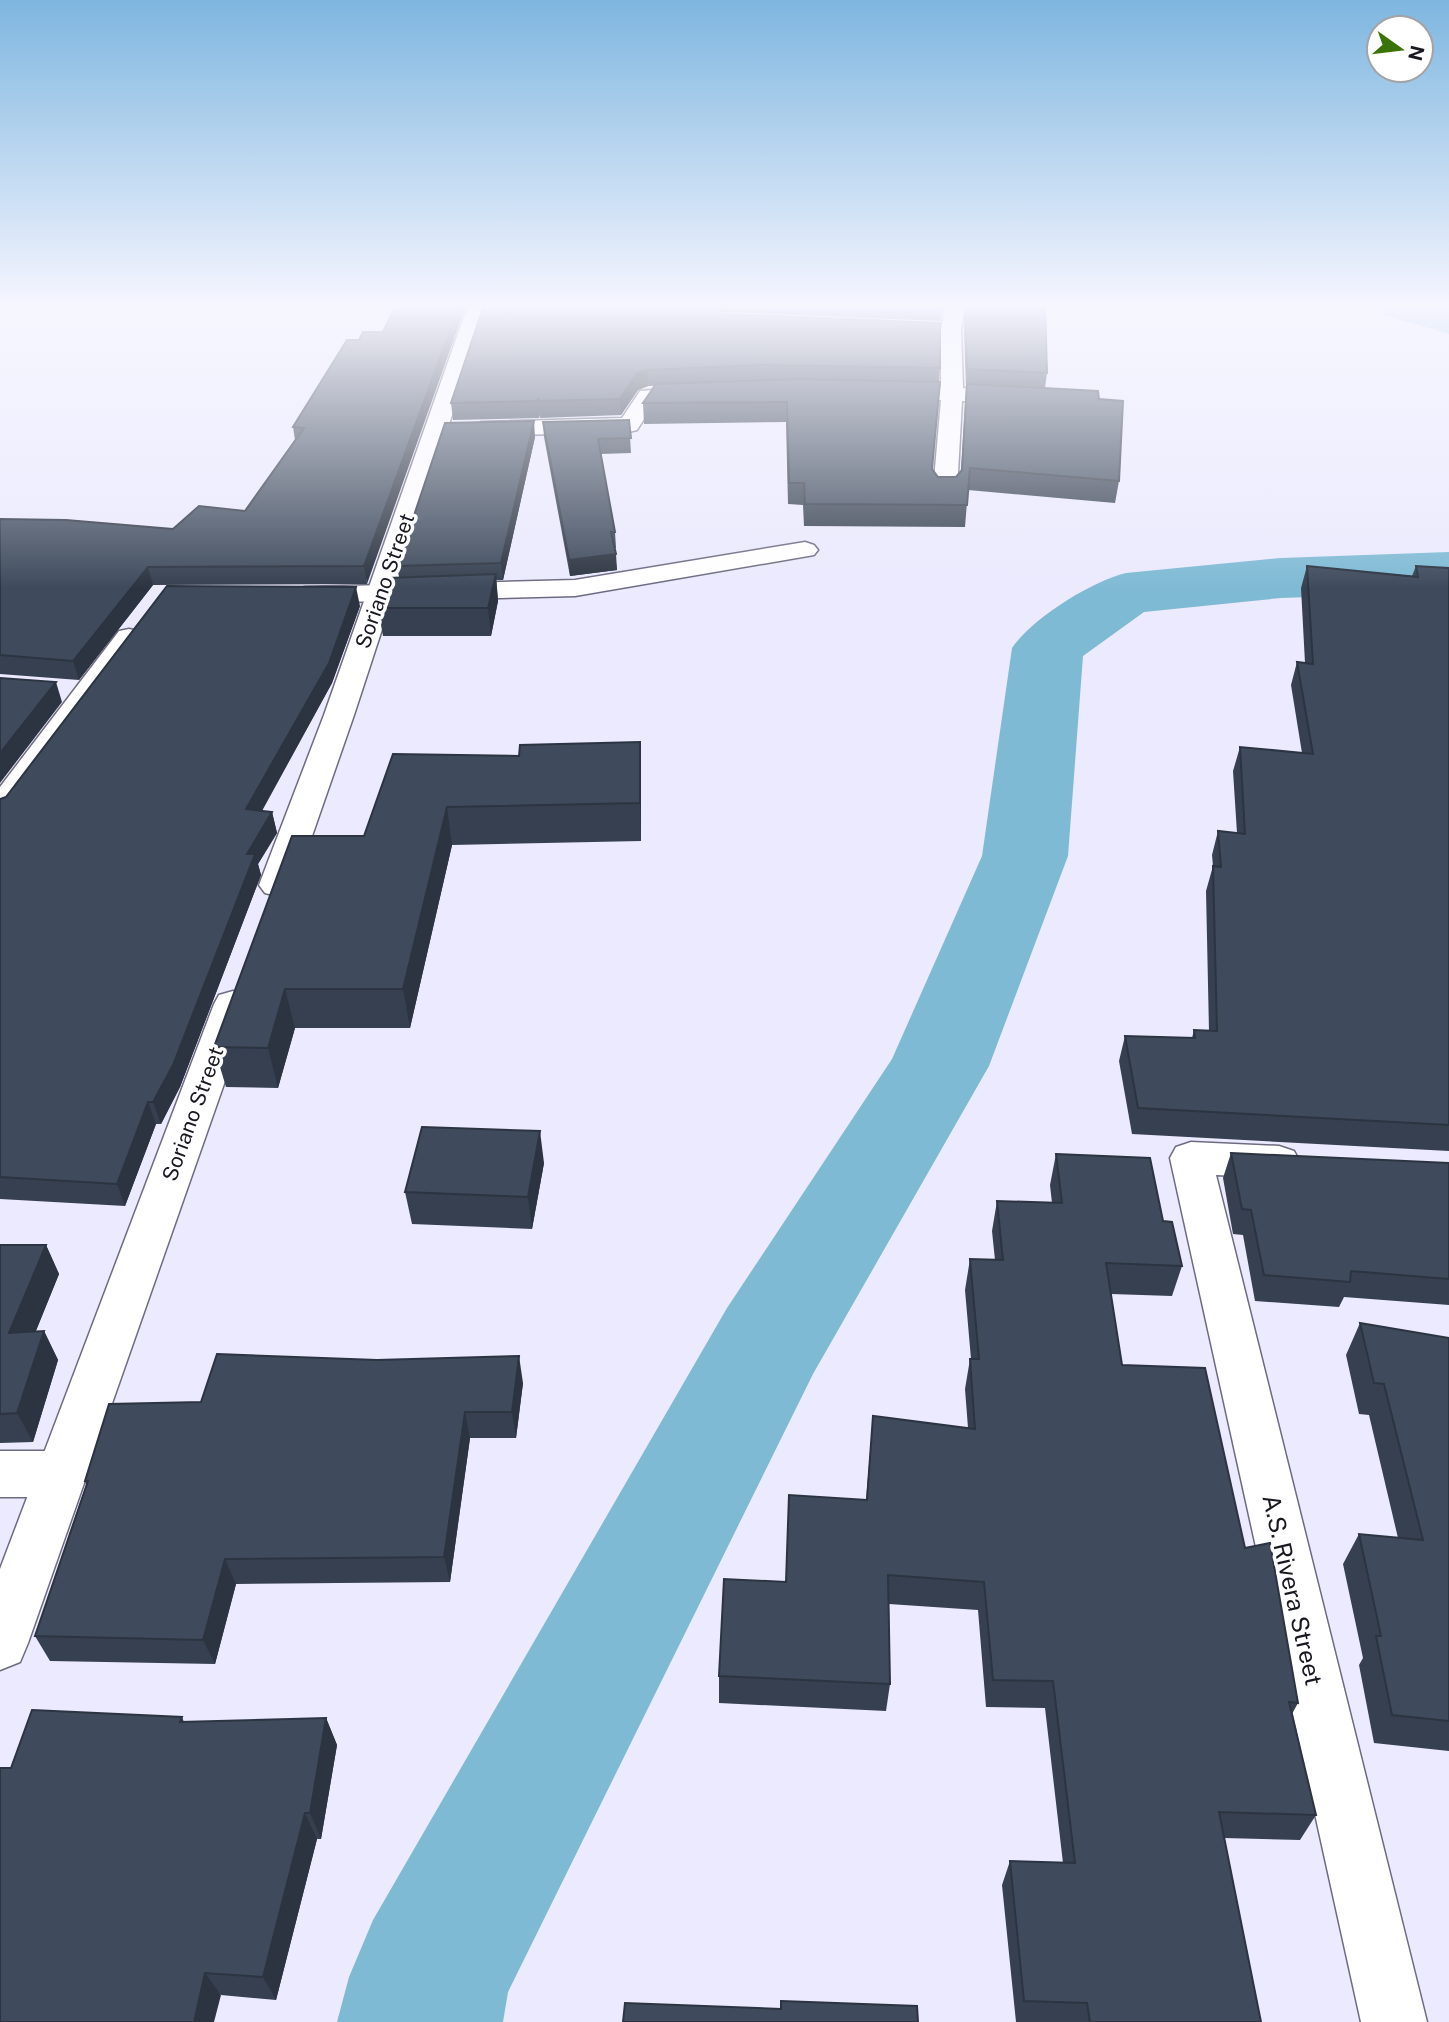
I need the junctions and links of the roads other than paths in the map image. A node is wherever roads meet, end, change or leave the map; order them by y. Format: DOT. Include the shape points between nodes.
graph roads {
  1 [pos="446,399"];
  2 [pos="646,399"];
  3 [pos="952,399"];
  4 [pos="436,430"];
  5 [pos="945,491"];
  6 [pos="805,550"];
  7 [pos="272,595"];
  8 [pos="380,595"];
  9 [pos="146,616"];
  10 [pos="49,690"];
  11 [pos="86,692"];
  12 [pos="0,808"];
  13 [pos="267,912"];
  14 [pos="243,977"];
  15 [pos="1313,1164"];
  16 [pos="0,1474"];
  17 [pos="61,1474"];
  18 [pos="0,1643"];
  19 [pos="1394,2022"];
  1 -- 4 [label="street, Soriano Street"];
  2 -- 4 [label="street" via="629,425"];
  3 -- 5 [label="street"];
  4 -- 8 [label="street, Soriano Street"];
  6 -- 8 [label="street" via="575,588"];
  7 -- 8 [label="street"];
  8 -- 13 [label="street, Soriano Street"];
  9 -- 11 [label="street"];
  10 -- 11 [label="street"];
  11 -- 12 [label="street"];
  14 -- 17 [label="street, Soriano Street"];
  15 -- 19 [label="street, A.S. Rivera Street" via="1191,1158"];
  16 -- 17 [label="street"];
  17 -- 18 [label="street, Soriano Street"];
}
